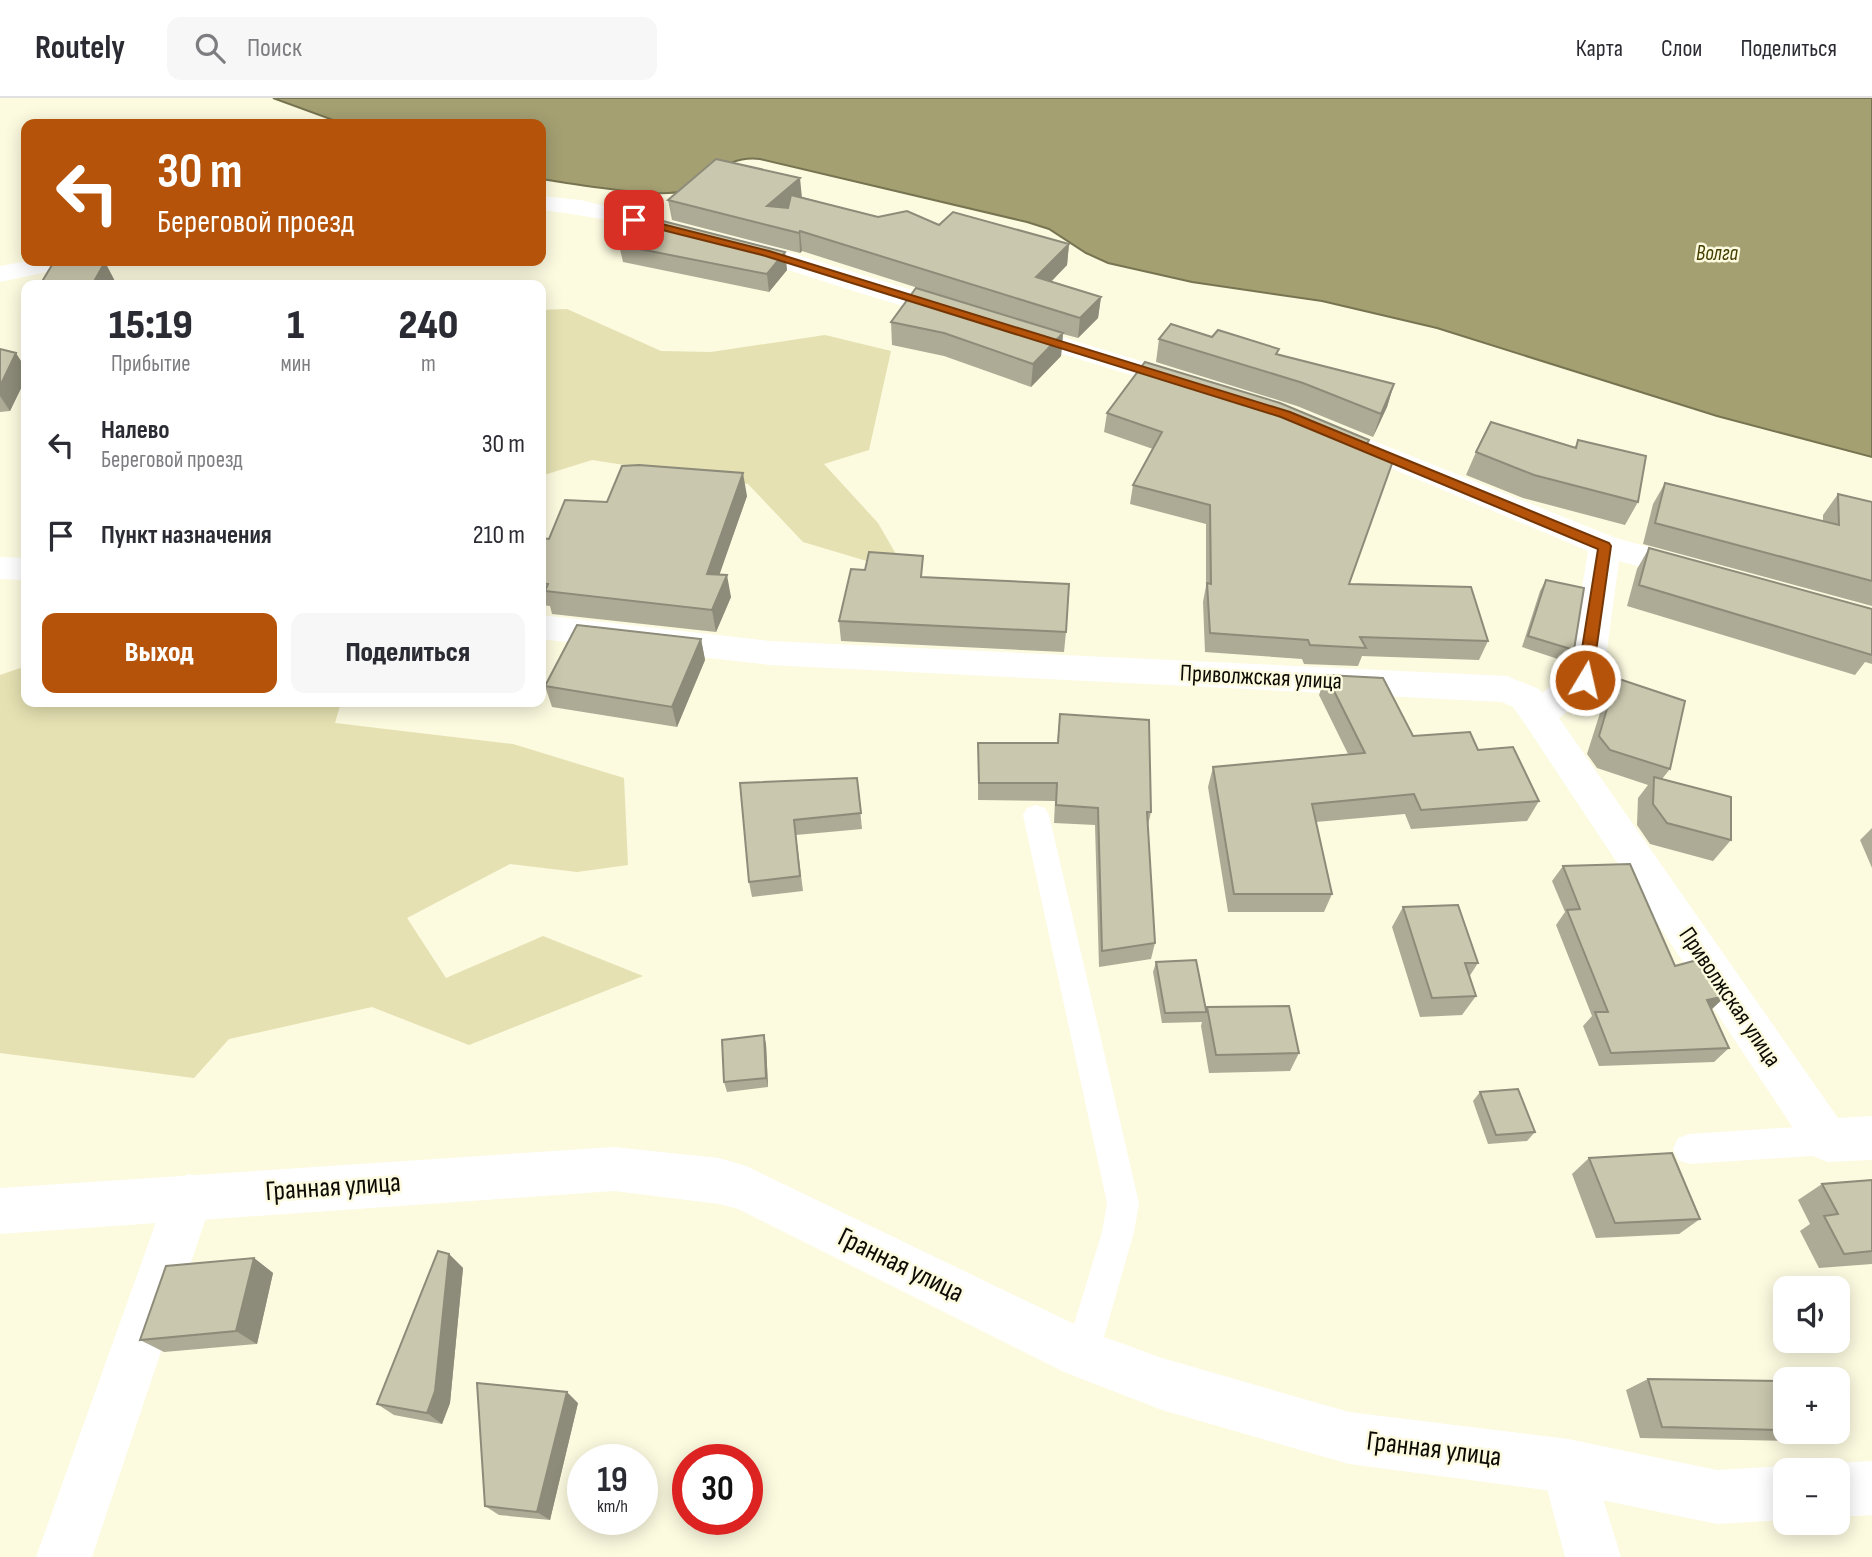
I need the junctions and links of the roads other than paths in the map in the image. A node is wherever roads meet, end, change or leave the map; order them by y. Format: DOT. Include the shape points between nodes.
graph roads {
  1 [pos="546,204"];
  2 [pos="40,266"];
  3 [pos="0,274"];
  4 [pos="1219,394"];
  5 [pos="1298,419"];
  6 [pos="1605,546"];
  7 [pos="0,568"];
  8 [pos="21,569"];
  9 [pos="1725,580"];
  10 [pos="546,628"];
  11 [pos="1538,715"];
  12 [pos="1036,815"];
  13 [pos="1872,1138"];
  14 [pos="1827,1140"];
  15 [pos="1689,1149"];
  16 [pos="190,1197"];
  17 [pos="0,1211"];
  18 [pos="1082,1354"];
  19 [pos="1568,1466"];
  20 [pos="1872,1488"];
  21 [pos="1850,1489"];
  22 [pos="1773,1494"];
  23 [pos="64,1557"];
  24 [pos="1593,1557"];
  1 -- 4 [label="street" via="581,207 766,253"];
  2 -- 3 [label="street"];
  5 -- 6 [label="street"];
  6 -- 9 [label="street"];
  6 -- 11 [label="street" via="1585,680"];
  7 -- 8 [label="street"];
  10 -- 11 [label="street, Приволжская улица" via="769,653 1507,688 1526,698"];
  11 -- 14 [label="street, Приволжская улица"];
  12 -- 18 [label="lane" via="1123,1203"];
  13 -- 14 [label="street"];
  14 -- 15 [label="lane"];
  16 -- 17 [label="street, Гранная улица"];
  16 -- 18 [label="street, Гранная улица" via="614,1169 719,1181 746,1189"];
  16 -- 23 [label="street"];
  18 -- 19 [label="street, Гранная улица" via="1162,1384 1349,1438"];
  19 -- 22 [label="street, Гранная улица" via="1717,1497"];
  19 -- 24 [label="street"];
  20 -- 21 [label="street"];
}
